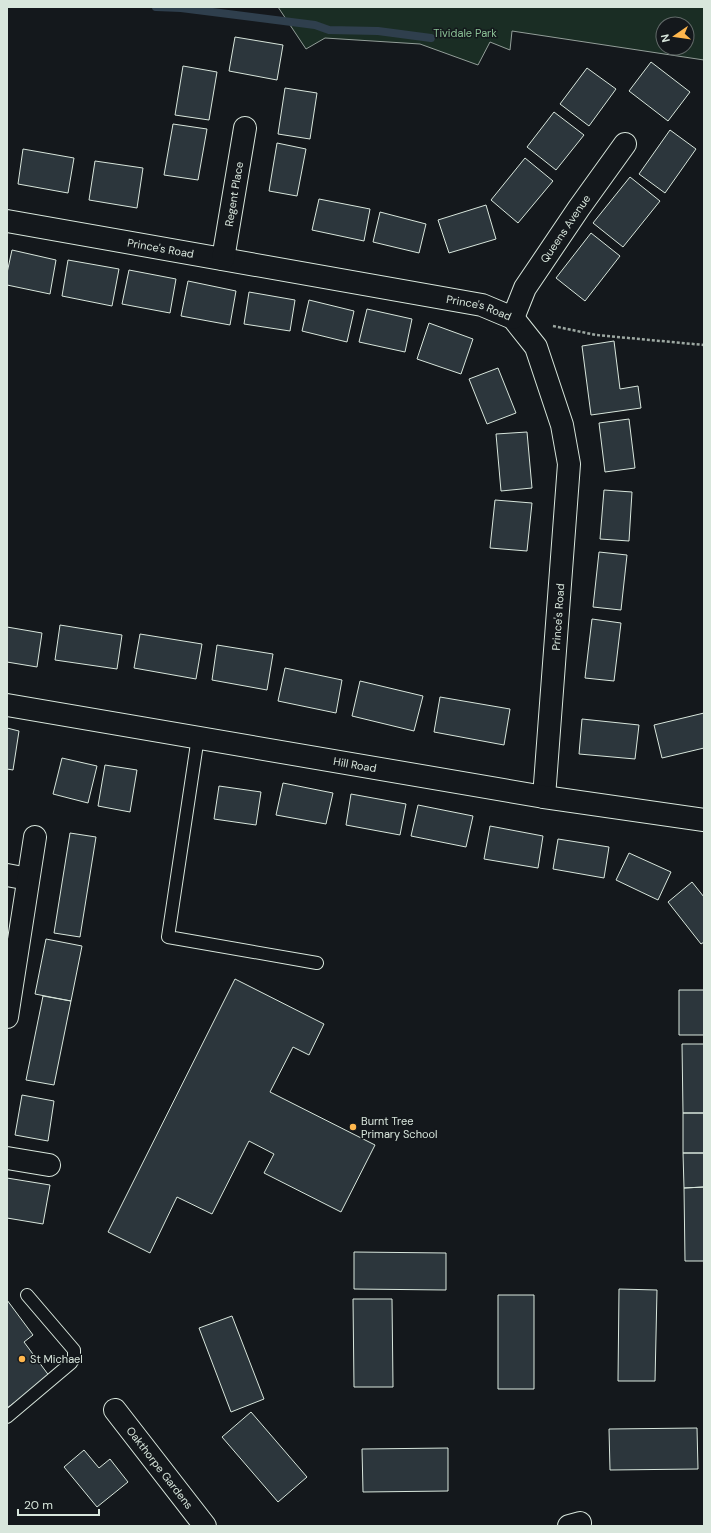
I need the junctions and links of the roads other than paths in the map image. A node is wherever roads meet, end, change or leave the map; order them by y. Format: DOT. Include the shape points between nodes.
graph roads {
  1 [pos="245,128"];
  2 [pos="625,144"];
  3 [pos="7,221"];
  4 [pos="223,259"];
  5 [pos="513,318"];
  6 [pos="7,705"];
  7 [pos="198,737"];
  8 [pos="544,797"];
  9 [pos="704,820"];
  10 [pos="35,837"];
  11 [pos="17,877"];
  12 [pos="317,963"];
  13 [pos="7,1017"];
  14 [pos="7,1158"];
  15 [pos="49,1165"];
  16 [pos="27,1295"];
  17 [pos="114,1410"];
  18 [pos="7,1417"];
  19 [pos="205,1526"];
  1 -- 4 [label="street, Regent Place"];
  2 -- 5 [label="street, Queens Avenue" via="525,288"];
  3 -- 4 [label="street, Prince's Road"];
  4 -- 5 [label="street, Prince's Road" via="482,305"];
  5 -- 8 [label="street, Prince's Road" via="536,347 562,425 569,464"];
  6 -- 7 [label="street, Hill Road"];
  7 -- 8 [label="street, Hill Road"];
  7 -- 12 [label="lane" via="168,937"];
  8 -- 9 [label="street, Hill Road"];
  10 -- 11 [label="street"];
  11 -- 13 [label="street"];
  14 -- 15 [label="street"];
  16 -- 18 [label="lane" via="74,1350 74,1358 71,1364"];
  17 -- 19 [label="street, Oakthorpe Gardens"];
}
